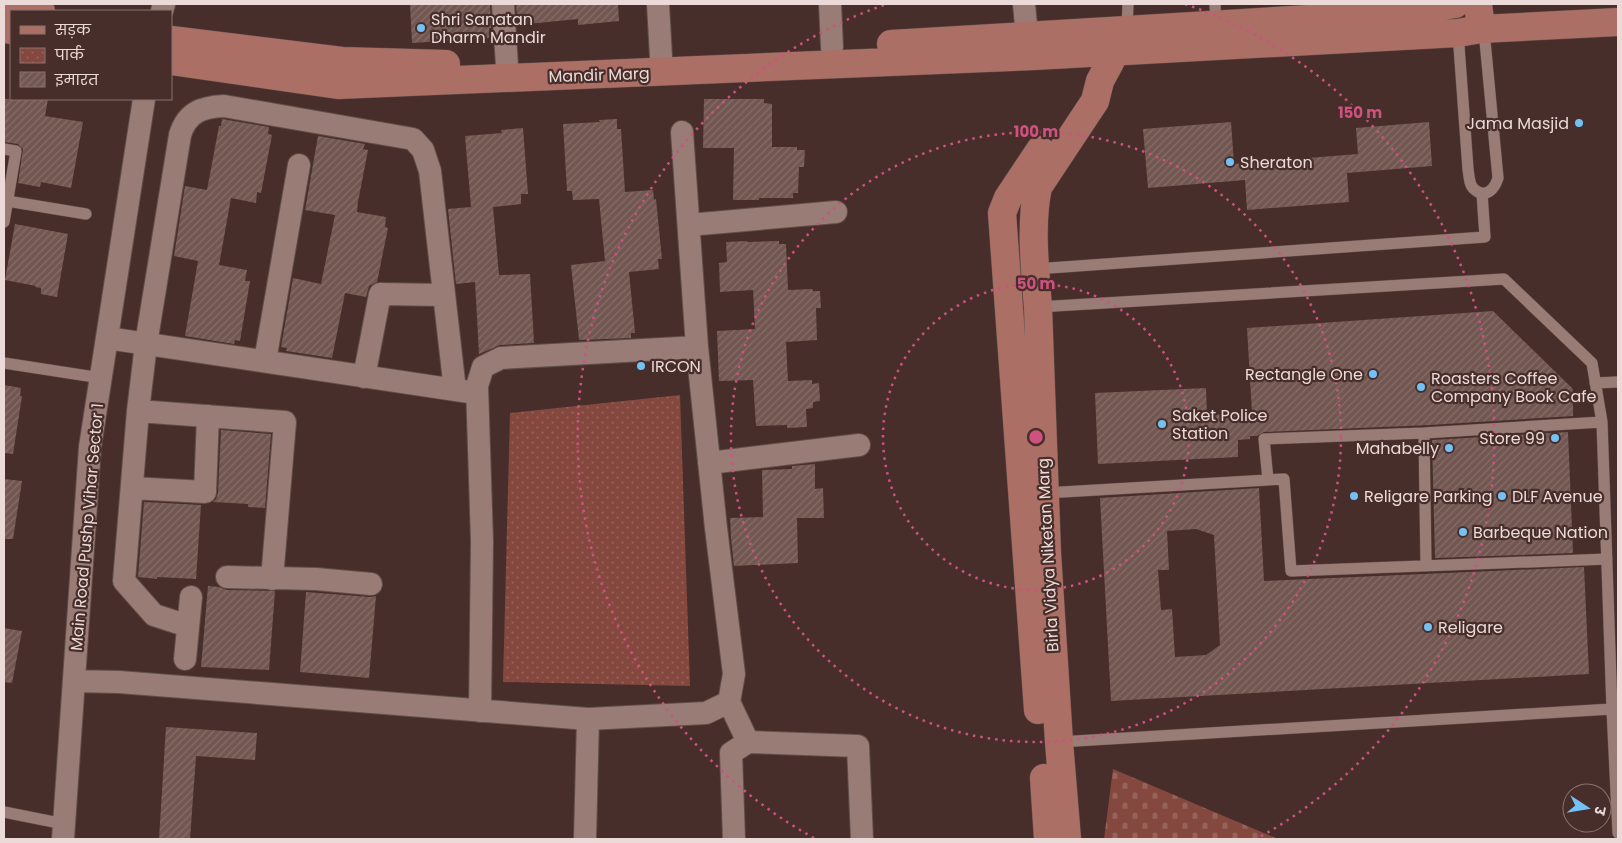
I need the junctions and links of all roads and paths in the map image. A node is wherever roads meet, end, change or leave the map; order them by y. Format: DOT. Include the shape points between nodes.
graph roads {
  1 [pos="14,4"];
  2 [pos="503,4"];
  3 [pos="658,4"];
  4 [pos="830,4"];
  5 [pos="1024,4"];
  6 [pos="1455,4"];
  7 [pos="1394,9"];
  8 [pos="37,10"];
  9 [pos="1215,14"];
  10 [pos="1472,22"];
  11 [pos="1618,22"];
  12 [pos="1123,29"];
  13 [pos="172,40"];
  14 [pos="1028,46"];
  15 [pos="832,47"];
  16 [pos="660,57"];
  17 [pos="172,61"];
  18 [pos="507,66"];
  19 [pos="1100,81"];
  20 [pos="144,100"];
  21 [pos="682,132"];
  22 [pos="4,149"];
  23 [pos="299,165"];
  24 [pos="1482,193"];
  25 [pos="7,201"];
  26 [pos="836,212"];
  27 [pos="86,214"];
  28 [pos="4,222"];
  29 [pos="689,225"];
  30 [pos="1035,269"];
  31 [pos="443,294"];
  32 [pos="1038,307"];
  33 [pos="107,338"];
  34 [pos="146,344"];
  35 [pos="697,347"];
  36 [pos="265,362"];
  37 [pos="4,363"];
  38 [pos="364,376"];
  39 [pos="101,378"];
  40 [pos="1618,382"];
  41 [pos="1594,383"];
  42 [pos="455,390"];
  43 [pos="478,394"];
  44 [pos="138,411"];
  45 [pos="208,416"];
  46 [pos="1602,422"];
  47 [pos="1424,433"];
  48 [pos="859,445"];
  49 [pos="709,463"];
  50 [pos="1268,480"];
  51 [pos="132,488"];
  52 [pos="1033,494"];
  53 [pos="1607,559"];
  54 [pos="1426,565"];
  55 [pos="227,576"];
  56 [pos="272,578"];
  57 [pos="371,584"];
  58 [pos="191,597"];
  59 [pos="188,626"];
  60 [pos="185,659"];
  61 [pos="74,681"];
  62 [pos="730,702"];
  63 [pos="1612,709"];
  64 [pos="480,711"];
  65 [pos="588,719"];
  66 [pos="748,742"];
  67 [pos="1050,744"];
  68 [pos="4,812"];
  69 [pos="64,832"];
  70 [pos="1618,833"];
  71 [pos="585,839"];
  72 [pos="734,839"];
  73 [pos="862,839"];
  74 [pos="1048,839"];
  75 [pos="1068,839"];
  1 -- 8 [label="main road"];
  2 -- 18 [label="street"];
  3 -- 16 [label="street"];
  4 -- 15 [label="street"];
  5 -- 14 [label="street"];
  6 -- 7 [label="main road"];
  7 -- 9 [label="main road"];
  9 -- 12 [label="main road"];
  10 -- 11 [label="main road"];
  10 -- 12 [label="main road"];
  10 -- 24 [label="lane" via="1468,169 1474,189"];
  10 -- 24 [label="lane" via="1485,41 1498,178 1495,187"];
  12 -- 14 [label="main road" via="1071,44"];
  12 -- 19 [label="main road, Birla Vidya Niketan Marg"];
  13 -- 18 [label="main road, Mandir Marg" via="342,61"];
  14 -- 15 [label="main road, Mandir Marg"];
  14 -- 17 [label="main road, Mandir Marg" via="338,85"];
  15 -- 16 [label="main road, Mandir Marg"];
  16 -- 18 [label="main road, Mandir Marg"];
  19 -- 30 [label="main road, Birla Vidya Niketan Marg" via="1095,101 1038,187 1034,203"];
  19 -- 52 [label="main road" via="1080,90 1008,198 1002,213"];
  20 -- 33 [label="street, Main Road Pushp Vihar Sector 1"];
  21 -- 29 [label="street"];
  22 -- 25 [label="lane" via="16,151"];
  23 -- 36 [label="street"];
  24 -- 30 [label="lane" via="1485,238"];
  25 -- 27 [label="lane"];
  25 -- 28 [label="lane"];
  26 -- 29 [label="street"];
  29 -- 35 [label="street"];
  30 -- 32 [label="main road, Birla Vidya Niketan Marg"];
  31 -- 34 [label="street" via="430,171 423,150 413,139 224,106 206,107 192,114 182,126"];
  31 -- 38 [label="street" via="380,294"];
  31 -- 42 [label="street"];
  32 -- 41 [label="lane" via="1504,280 1592,363"];
  32 -- 52 [label="main road, Birla Vidya Niketan Marg"];
  33 -- 34 [label="street"];
  33 -- 39 [label="street, Main Road Pushp Vihar Sector 1"];
  34 -- 36 [label="street"];
  34 -- 44 [label="street"];
  35 -- 43 [label="street" via="501,358 483,368"];
  35 -- 49 [label="street"];
  36 -- 38 [label="street"];
  37 -- 39 [label="lane"];
  38 -- 42 [label="street"];
  39 -- 61 [label="street, Main Road Pushp Vihar Sector 1" via="90,447"];
  40 -- 41 [label="lane"];
  41 -- 46 [label="lane"];
  42 -- 43 [label="street"];
  43 -- 64 [label="street" via="482,541"];
  44 -- 45 [label="street"];
  44 -- 51 [label="street"];
  45 -- 51 [label="street" via="205,492"];
  45 -- 56 [label="street" via="285,422"];
  46 -- 47 [label="lane"];
  46 -- 53 [label="lane"];
  47 -- 50 [label="lane" via="1264,439"];
  47 -- 54 [label="lane"];
  48 -- 49 [label="street"];
  49 -- 62 [label="street" via="734,674"];
  50 -- 52 [label="lane"];
  50 -- 54 [label="lane" via="1284,479 1291,571"];
  51 -- 59 [label="street" via="124,581 154,616"];
  52 -- 67 [label="main road"];
  53 -- 54 [label="lane"];
  53 -- 63 [label="lane"];
  55 -- 56 [label="street"];
  56 -- 57 [label="street"];
  58 -- 59 [label="street"];
  59 -- 60 [label="street"];
  61 -- 64 [label="street"];
  61 -- 69 [label="street, Main Road Pushp Vihar Sector 1"];
  62 -- 65 [label="street" via="706,713"];
  62 -- 66 [label="street"];
  63 -- 67 [label="lane"];
  63 -- 70 [label="lane"];
  64 -- 65 [label="street"];
  65 -- 71 [label="street"];
  66 -- 72 [label="street" via="731,753"];
  66 -- 73 [label="street" via="858,746"];
  67 -- 74 [label="main road"];
  67 -- 75 [label="main road"];
  68 -- 69 [label="lane"];
}
